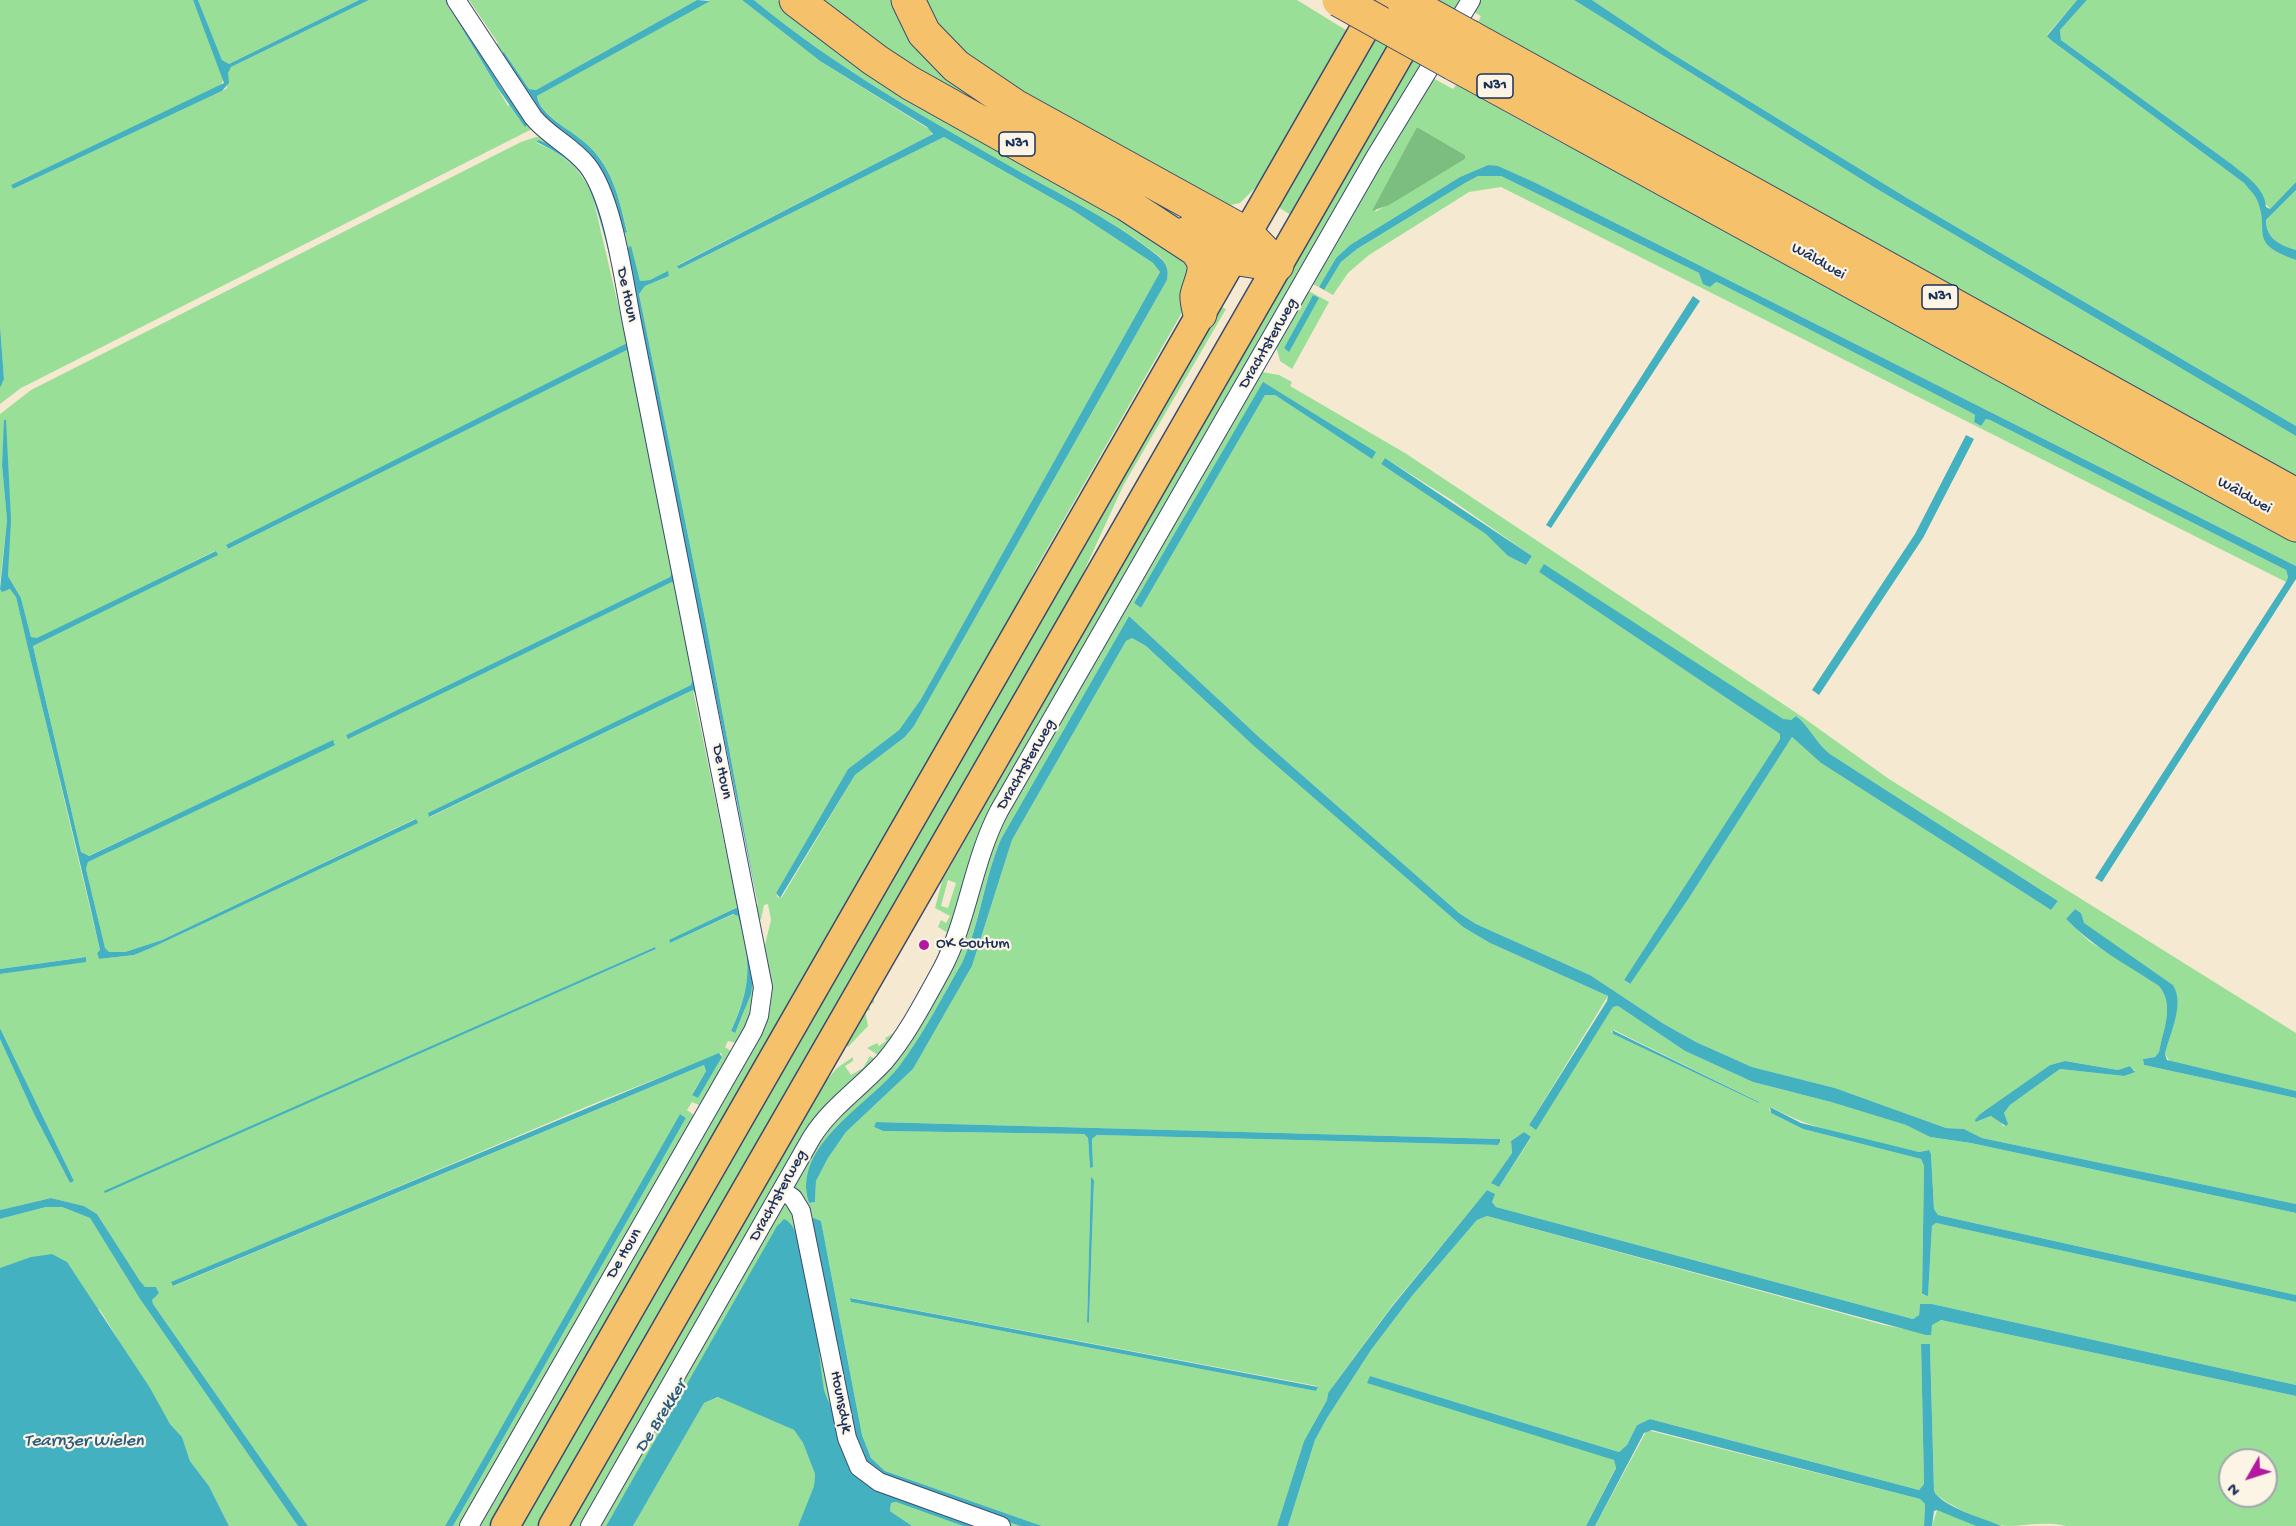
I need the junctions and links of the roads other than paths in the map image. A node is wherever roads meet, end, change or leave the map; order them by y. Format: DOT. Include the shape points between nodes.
graph roads {
  1 [pos="456,0"];
  2 [pos="796,0"];
  3 [pos="908,0"];
  4 [pos="1339,0"];
  5 [pos="1381,0"];
  6 [pos="1403,0"];
  7 [pos="1431,0"];
  8 [pos="1471,0"];
  9 [pos="1462,50"];
  10 [pos="1126,204"];
  11 [pos="1240,246"];
  12 [pos="1277,265"];
  13 [pos="1200,314"];
  14 [pos="2296,495"];
  15 [pos="2296,525"];
  16 [pos="783,1191"];
  17 [pos="469,1526"];
  18 [pos="505,1526"];
  19 [pos="553,1526"];
  20 [pos="590,1526"];
  21 [pos="1001,1526"];
  1 -- 17 [label="street, De Houn" via="542,129 582,159 599,186 633,328 763,987 753,1031"];
  2 -- 10 [label="highway, N31" via="910,83"];
  3 -- 11 [label="highway, N31" via="924,33 956,66"];
  4 -- 9 [label="highway, Wâldwei / N31, bridge"];
  5 -- 11 [label="main road"];
  6 -- 9 [label="highway, Wâldwei / N31, bridge"];
  7 -- 12 [label="main road, Drachtsterweg"];
  8 -- 16 [label="street, Drachtsterweg" via="1374,159 999,811 979,855 956,940 926,996 883,1064 821,1123"];
  9 -- 14 [label="highway, Wâldwei / N31"];
  9 -- 15 [label="highway, Wâldwei / N31"];
  10 -- 11 [label="highway, N31"];
  10 -- 13 [label="highway, N31" via="1201,255 1206,272 1196,296"];
  11 -- 12 [label="highway"];
  11 -- 13 [label="main road"];
  12 -- 19 [label="main road, Drachtsterweg"];
  13 -- 18 [label="main road"];
  16 -- 20 [label="street, Drachtsterweg"];
  16 -- 21 [label="street, Hounsdyk" via="801,1211 847,1438 859,1467 890,1487"];
}
